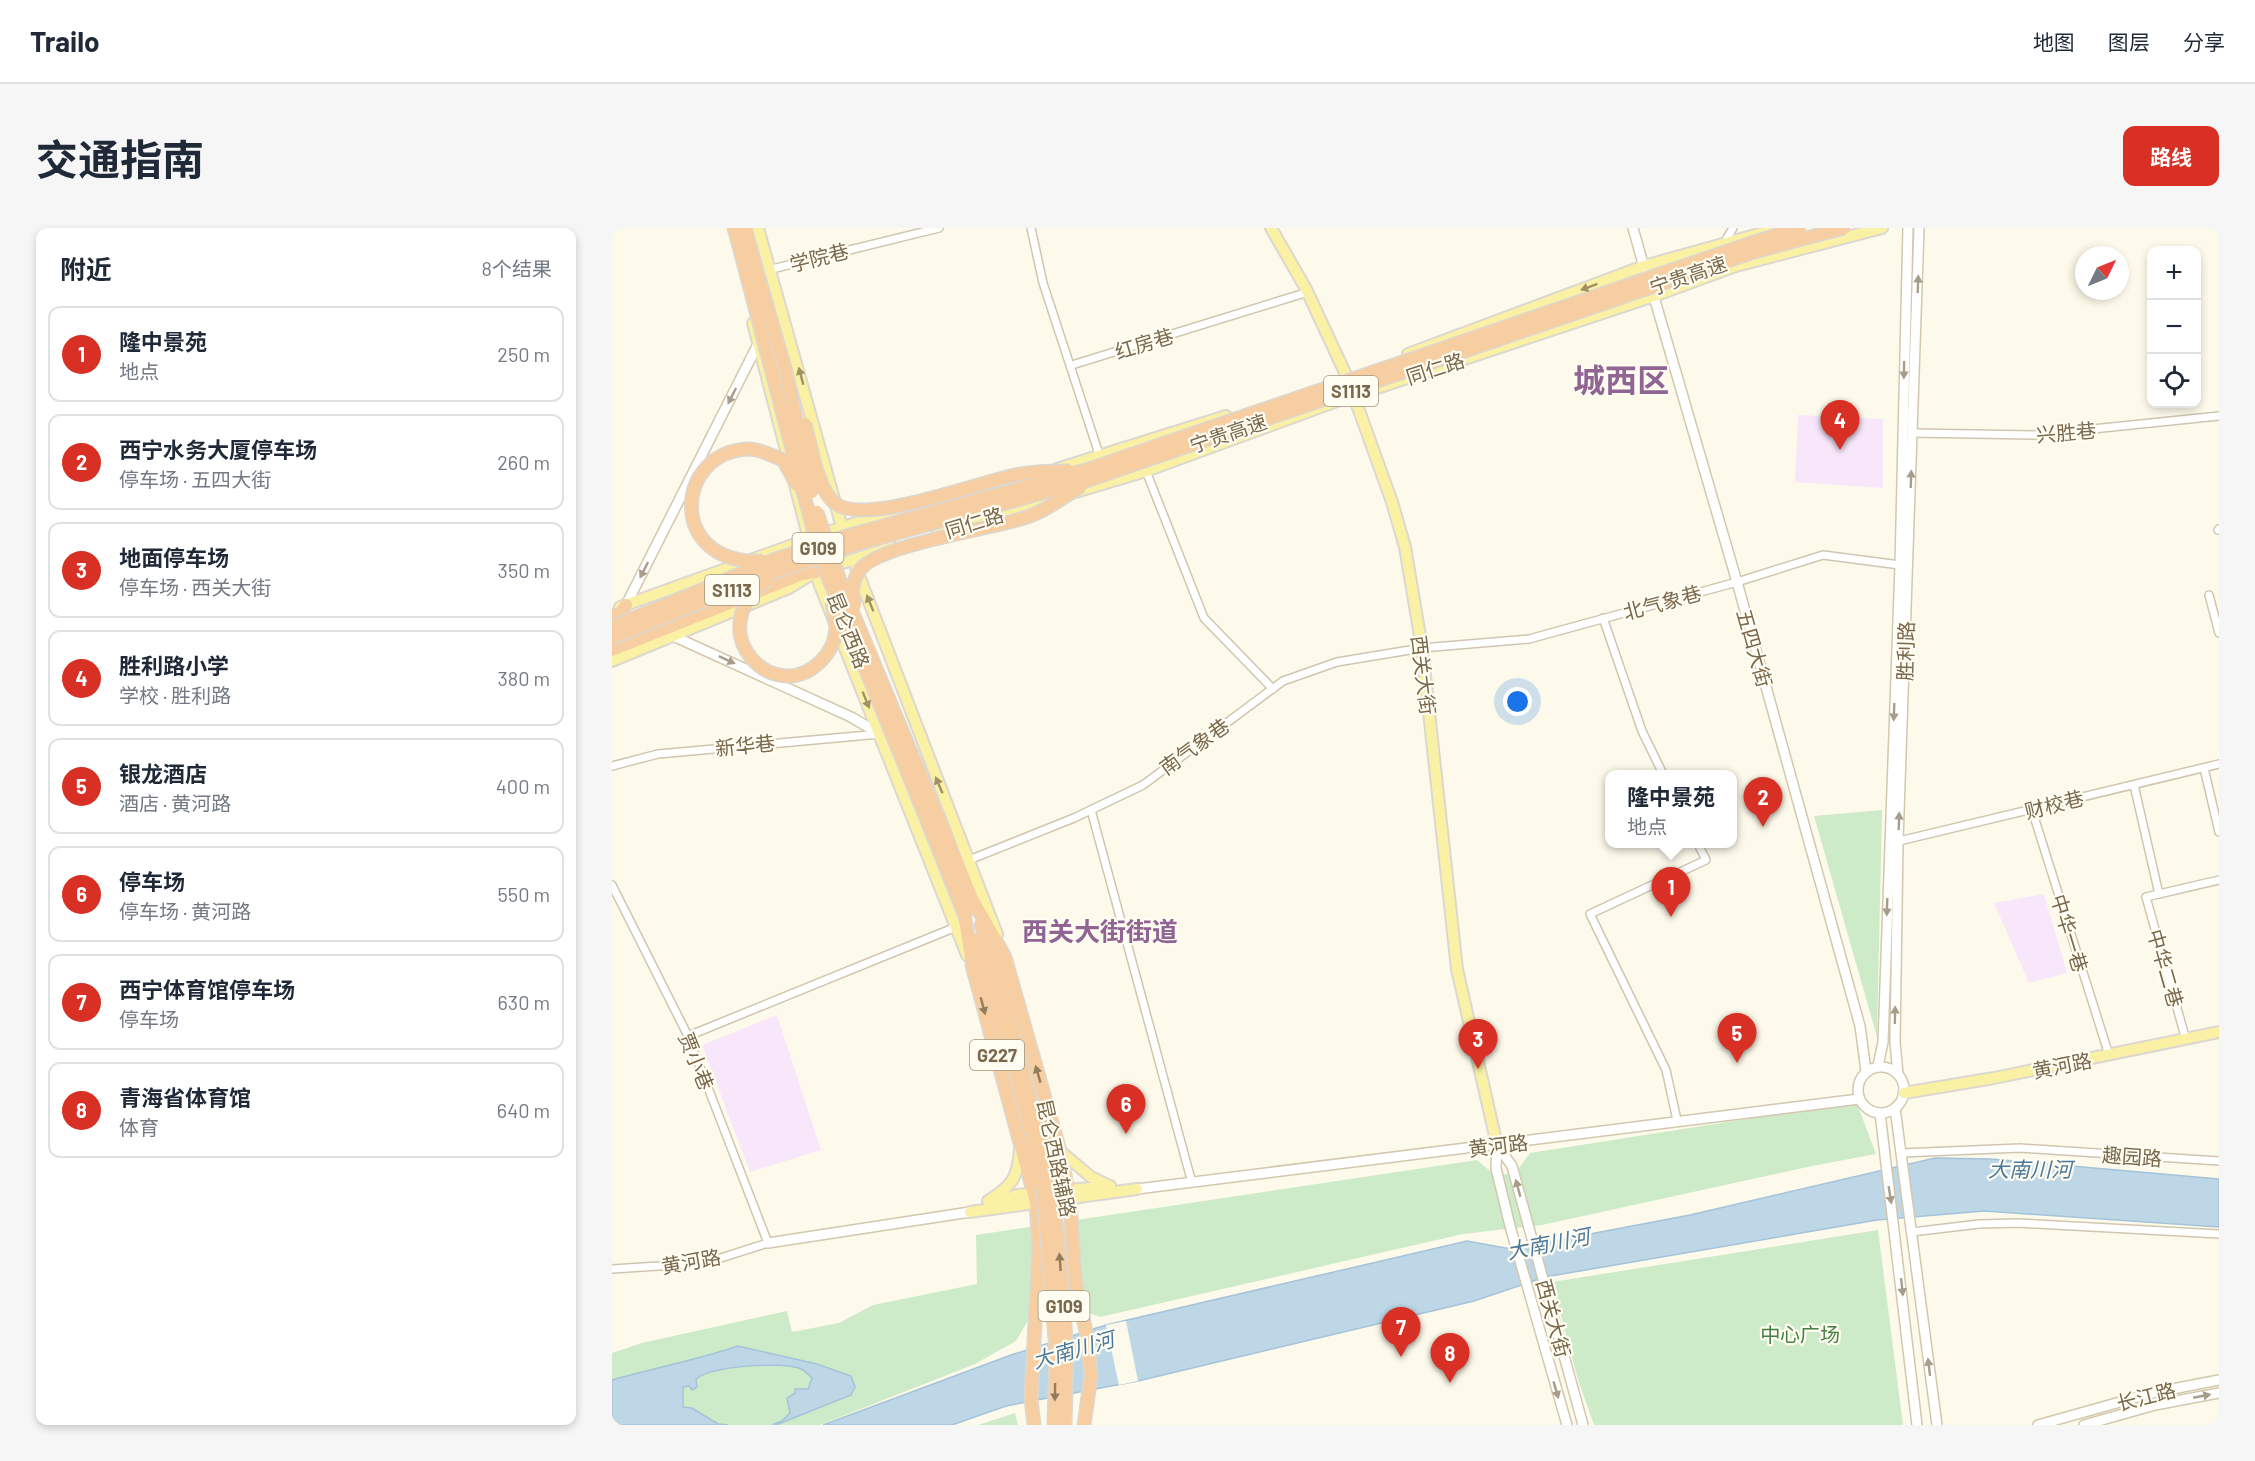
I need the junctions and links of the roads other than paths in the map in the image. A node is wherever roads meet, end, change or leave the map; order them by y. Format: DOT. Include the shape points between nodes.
graph roads {
  1 [pos="733,228"];
  2 [pos="746,228"];
  3 [pos="758,228"];
  4 [pos="939,228"];
  5 [pos="1031,228"];
  6 [pos="1271,228"];
  7 [pos="1633,228"];
  8 [pos="1733,228"];
  9 [pos="1780,228"];
  10 [pos="1800,228"];
  11 [pos="1844,228"];
  12 [pos="1882,228"];
  13 [pos="1908,228"];
  14 [pos="1919,228"];
  15 [pos="1723,245"];
  16 [pos="741,246"];
  17 [pos="1644,266"];
  18 [pos="768,270"];
  19 [pos="1308,292"];
  20 [pos="1654,296"];
  21 [pos="758,344"];
  22 [pos="1072,365"];
  23 [pos="785,368"];
  24 [pos="1347,377"];
  25 [pos="1355,395"];
  26 [pos="2219,417"];
  27 [pos="1912,433"];
  28 [pos="1100,457"];
  29 [pos="1146,471"];
  30 [pos="1088,475"];
  31 [pos="810,514"];
  32 [pos="842,527"];
  33 [pos="808,538"];
  34 [pos="853,559"];
  35 [pos="778,565"];
  36 [pos="1900,565"];
  37 [pos="822,574"];
  38 [pos="1737,582"];
  39 [pos="2209,595"];
  40 [pos="626,605"];
  41 [pos="612,611"];
  42 [pos="612,616"];
  43 [pos="1603,618"];
  44 [pos="612,627"];
  45 [pos="2219,633"];
  46 [pos="673,636"];
  47 [pos="612,638"];
  48 [pos="1422,648"];
  49 [pos="612,651"];
  50 [pos="612,661"];
  51 [pos="1273,689"];
  52 [pos="889,696"];
  53 [pos="880,734"];
  54 [pos="2219,764"];
  55 [pos="612,766"];
  56 [pos="2204,768"];
  57 [pos="1661,770"];
  58 [pos="2134,785"];
  59 [pos="948,807"];
  60 [pos="1091,810"];
  61 [pos="2032,810"];
  62 [pos="2219,832"];
  63 [pos="933,836"];
  64 [pos="1894,843"];
  65 [pos="1700,848"];
  66 [pos="969,860"];
  67 [pos="2219,880"];
  68 [pos="612,885"];
  69 [pos="2159,894"];
  70 [pos="968,905"];
  71 [pos="956,927"];
  72 [pos="1005,957"];
  73 [pos="973,969"];
  74 [pos="994,983"];
  75 [pos="2219,1032"];
  76 [pos="688,1036"];
  77 [pos="2186,1040"];
  78 [pos="2109,1055"];
  79 [pos="1878,1066"];
  80 [pos="1866,1071"];
  81 [pos="1898,1074"];
  82 [pos="1904,1093"];
  83 [pos="1859,1099"];
  84 [pos="1895,1108"];
  85 [pos="1880,1113"];
  86 [pos="1677,1120"];
  87 [pos="1021,1143"];
  88 [pos="1497,1145"];
  89 [pos="1060,1151"];
  90 [pos="1902,1156"];
  91 [pos="2219,1161"];
  92 [pos="1192,1183"];
  93 [pos="1110,1186"];
  94 [pos="1137,1189"];
  95 [pos="1069,1195"];
  96 [pos="1035,1198"];
  97 [pos="970,1212"];
  98 [pos="1912,1228"];
  99 [pos="2219,1234"];
  100 [pos="768,1243"];
  101 [pos="612,1269"];
  102 [pos="2219,1380"];
  103 [pos="2219,1393"];
  104 [pos="1034,1425"];
  105 [pos="1054,1425"];
  106 [pos="1065,1425"];
  107 [pos="1084,1425"];
  108 [pos="1567,1425"];
  109 [pos="1582,1425"];
  110 [pos="1917,1425"];
  111 [pos="1937,1425"];
  112 [pos="2038,1425"];
  113 [pos="2084,1425"];
  1 -- 16 [label="highway, 昆仑西路 / G109"];
  2 -- 16 [label="highway, 昆仑西路 / G109"];
  3 -- 18 [label="main road"];
  4 -- 18 [label="street, 学院巷"];
  5 -- 22 [label="street" via="1043,283"];
  6 -- 19 [label="main road, 西关大街"];
  7 -- 17 [label="main road, 五四大街"];
  8 -- 15 [label="street"];
  9 -- 15 [label="main road, 同仁路"];
  10 -- 30 [label="highway, 宁贵高速 / S1113, bridge"];
  11 -- 30 [label="highway, 宁贵高速 / S1113, bridge" via="1754,252"];
  12 -- 20 [label="main road, 同仁路" via="1736,266"];
  13 -- 36 [label="main road, 胜利路, one-way"];
  27 -- 14 [label="main road, 胜利路, one-way"];
  15 -- 17 [label="main road, 同仁路"];
  16 -- 21 [label="main road"];
  16 -- 23 [label="highway, 昆仑西路 / G109, bridge"];
  16 -- 31 [label="highway, 昆仑西路 / G109, bridge"];
  17 -- 20 [label="main road, 五四大街"];
  17 -- 24 [label="main road, 同仁路, one-way"];
  32 -- 18 [label="main road, one-way"];
  19 -- 22 [label="street, 红房巷"];
  19 -- 24 [label="main road, 西关大街"];
  20 -- 25 [label="main road, 同仁路"];
  20 -- 38 [label="main road, 五四大街"];
  21 -- 33 [label="main road"];
  21 -- 40 [label="main road, one-way"];
  22 -- 28 [label="street"];
  23 -- 30 [label="highway, bridge" via="800,405 824,490 837,505 856,511 881,510 1013,475 1045,471"];
  23 -- 52 [label="highway, 昆仑西路 / G109, bridge" via="816,510 842,587"];
  24 -- 25 [label="main road, 西关大街"];
  24 -- 28 [label="main road, 同仁路"];
  25 -- 29 [label="main road, 同仁路"];
  25 -- 48 [label="main road, 西关大街" via="1405,547"];
  26 -- 27 [label="street, 兴胜巷" via="2034,435"];
  64 -- 27 [label="main road, 胜利路, one-way"];
  28 -- 32 [label="main road, 同仁路"];
  29 -- 34 [label="main road, 同仁路"];
  29 -- 51 [label="street" via="1204,618"];
  30 -- 35 [label="highway, 宁贵高速 / S1113, bridge"];
  30 -- 52 [label="highway, bridge" via="1053,505 1029,517 881,556 860,569 852,591 854,603"];
  31 -- 35 [label="highway, bridge" via="783,460 749,449 718,458 703,471 693,488 691,503 692,521 699,536 725,558"];
  31 -- 37 [label="highway, 昆仑西路 / G109, bridge"];
  32 -- 33 [label="main road, 同仁路"];
  32 -- 34 [label="main road"];
  33 -- 37 [label="main road"];
  33 -- 40 [label="main road, 同仁路"];
  34 -- 37 [label="main road, 同仁路"];
  59 -- 34 [label="main road, one-way"];
  35 -- 37 [label="highway, bridge" via="751,593 739,623 740,638 755,664 780,675 807,672 827,655 833,644 835,622"];
  35 -- 44 [label="highway, 宁贵高速 / S1113, bridge"];
  35 -- 47 [label="highway, 宁贵高速 / S1113, bridge"];
  36 -- 38 [label="street, 北气象巷" via="1823,555"];
  36 -- 64 [label="main road, 胜利路, one-way"];
  37 -- 46 [label="main road, 同仁路"];
  37 -- 49 [label="highway" via="802,574"];
  37 -- 53 [label="main road, one-way"];
  37 -- 63 [label="highway, 昆仑西路 / G109, bridge"];
  38 -- 43 [label="street, 北气象巷"];
  38 -- 80 [label="main road, 五四大街" via="1860,1026"];
  39 -- 45 [label="street"];
  40 -- 41 [label="main road, 同仁路"];
  40 -- 42 [label="highway"];
  43 -- 48 [label="street, 北气象巷" via="1529,639"];
  43 -- 57 [label="street" via="1642,731"];
  46 -- 50 [label="main road, 同仁路"];
  46 -- 53 [label="main road, one-way"];
  48 -- 51 [label="street, 南气象巷" via="1337,662 1283,681"];
  48 -- 88 [label="main road, 西关大街" via="1457,969"];
  51 -- 60 [label="street, 南气象巷" via="1143,784"];
  52 -- 63 [label="highway, 昆仑西路 / G109, bridge"];
  53 -- 55 [label="street, 新华巷" via="658,754"];
  53 -- 63 [label="main road"];
  54 -- 56 [label="street, 财校巷"];
  56 -- 58 [label="street, 财校巷"];
  56 -- 62 [label="street"];
  58 -- 61 [label="street, 财校巷"];
  58 -- 69 [label="street"];
  59 -- 66 [label="main road"];
  59 -- 70 [label="main road" via="971,880"];
  60 -- 66 [label="street, 南气象巷"];
  60 -- 92 [label="street"];
  61 -- 64 [label="street, 财校巷"];
  61 -- 78 [label="street, 中华一巷"];
  63 -- 70 [label="highway, 昆仑西路 / G109"];
  63 -- 71 [label="main road"];
  64 -- 79 [label="main road, 胜利路, one-way" via="1883,1042"];
  81 -- 64 [label="main road, 胜利路, one-way"];
  65 -- 86 [label="street" via="1706,860 1590,914 1665,1071"];
  66 -- 72 [label="main road"];
  67 -- 69 [label="street"];
  68 -- 76 [label="street, 贾小巷"];
  69 -- 77 [label="street, 中华二巷" via="2146,897"];
  70 -- 72 [label="highway, 昆仑西路辅路 / G227"];
  70 -- 73 [label="highway, 昆仑西路辅路 / G227"];
  70 -- 74 [label="highway, 昆仑西路 / G109"];
  71 -- 73 [label="main road"];
  71 -- 76 [label="street"];
  89 -- 72 [label="highway, 昆仑西路辅路 / G227, one-way"];
  73 -- 87 [label="highway, 昆仑西路辅路 / G227, one-way"];
  74 -- 105 [label="highway, G109, one-way, bridge" via="1043,1188 1056,1351"];
  106 -- 74 [label="highway, G109, one-way, bridge" via="1067,1349 1053,1187"];
  75 -- 77 [label="main road, 黄河路"];
  76 -- 100 [label="street, 贾小巷"];
  77 -- 78 [label="main road, 黄河路"];
  78 -- 82 [label="main road, 黄河路"];
  79 -- 80 [label="main road"];
  79 -- 81 [label="main road"];
  80 -- 83 [label="main road" via="1857,1088"];
  81 -- 82 [label="main road"];
  82 -- 84 [label="main road"];
  83 -- 85 [label="main road" via="1866,1108"];
  83 -- 86 [label="main road, 黄河路"];
  84 -- 85 [label="main road"];
  84 -- 90 [label="main road"];
  85 -- 110 [label="main road, one-way"];
  86 -- 88 [label="main road, 黄河路"];
  87 -- 96 [label="highway, 昆仑西路辅路 / G227"];
  87 -- 97 [label="main road" via="1019,1167 1010,1186"];
  88 -- 92 [label="main road, 黄河路"];
  88 -- 108 [label="main road, 西关大街, one-way" via="1496,1168"];
  109 -- 88 [label="main road, 西关大街, one-way" via="1512,1166"];
  89 -- 93 [label="main road" via="1091,1177"];
  89 -- 95 [label="highway, 昆仑西路辅路 / G227"];
  90 -- 91 [label="street, 趣园路" via="2020,1148"];
  90 -- 98 [label="main road"];
  92 -- 94 [label="main road, 黄河路"];
  93 -- 94 [label="main road"];
  93 -- 95 [label="main road"];
  94 -- 95 [label="main road"];
  95 -- 96 [label="main road"];
  95 -- 107 [label="highway, 昆仑西路辅路 / G227" via="1075,1280 1091,1376"];
  96 -- 97 [label="main road" via="1017,1195"];
  96 -- 104 [label="highway, 昆仑西路辅路 / G227" via="1039,1248 1031,1399"];
  97 -- 100 [label="main road"];
  98 -- 99 [label="street" via="2018,1223"];
  111 -- 98 [label="main road, one-way"];
  100 -- 101 [label="street, 黄河路" via="705,1263"];
  102 -- 112 [label="main road, 长江路" via="2152,1393"];
  113 -- 103 [label="main road, 长江路, one-way" via="2155,1405"];
}
